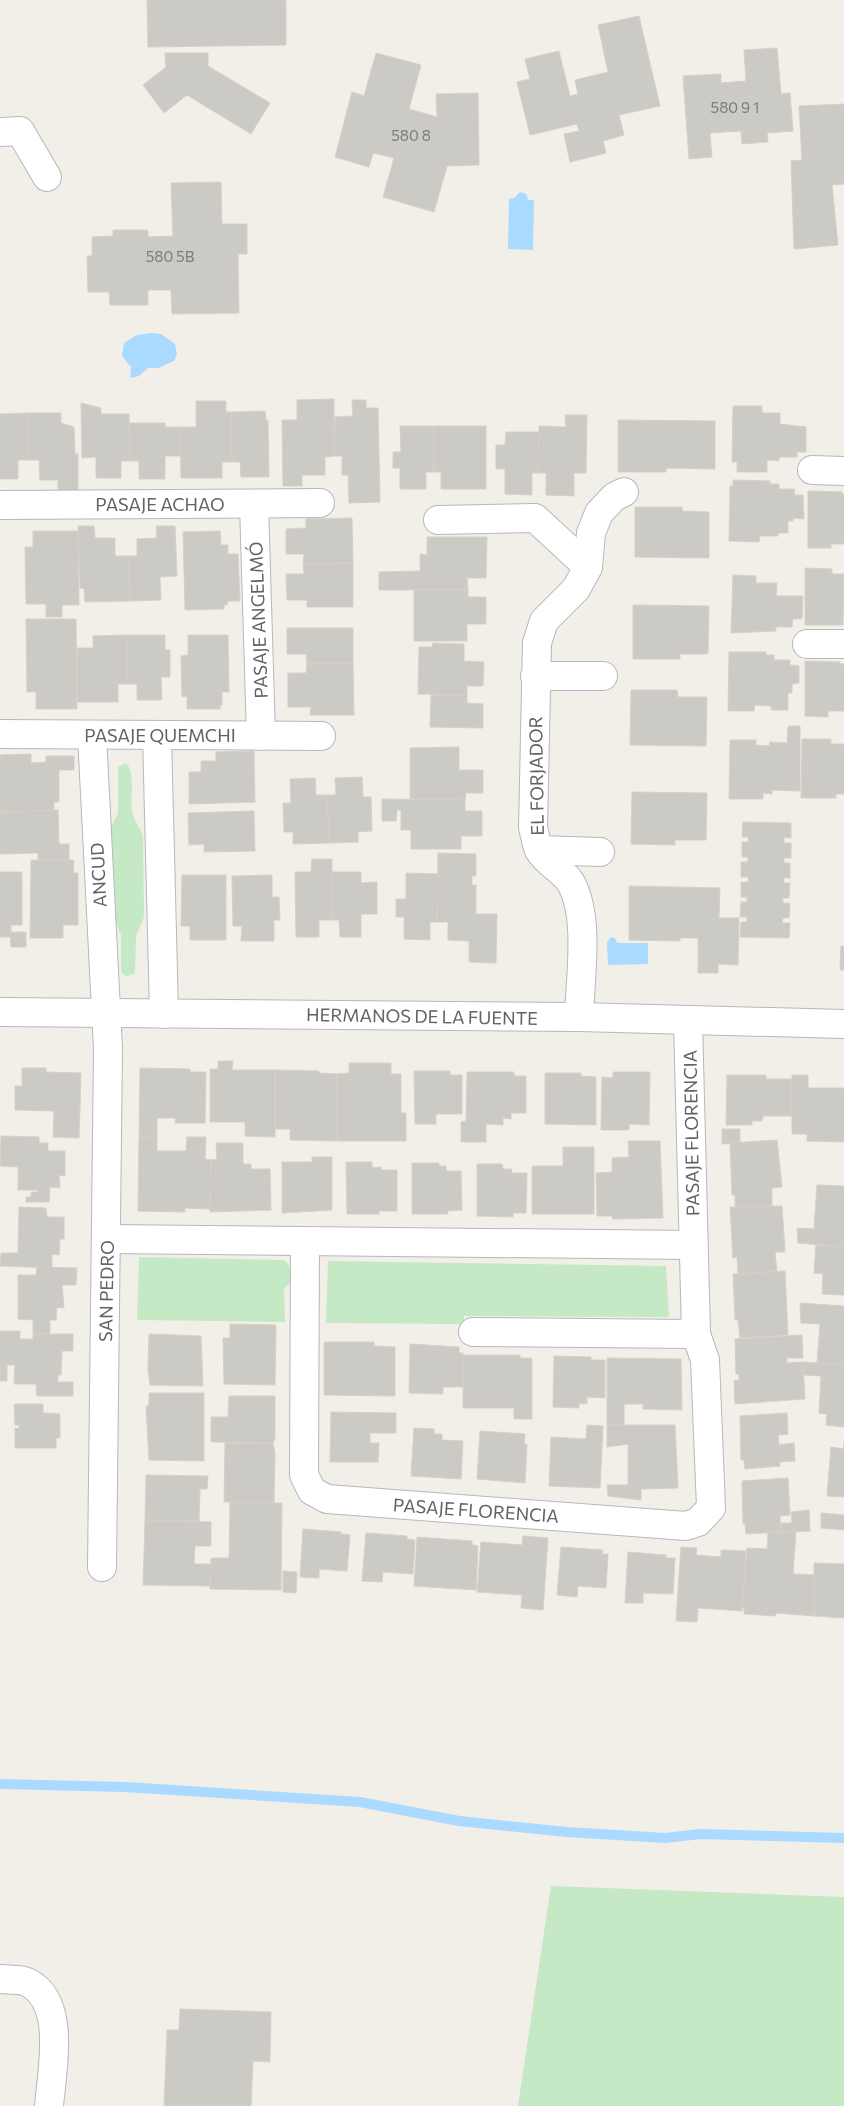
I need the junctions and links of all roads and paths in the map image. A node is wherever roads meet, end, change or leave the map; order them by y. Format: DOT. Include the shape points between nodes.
graph roads {
  1 [pos="0,132"];
  2 [pos="47,176"];
  3 [pos="812,470"];
  4 [pos="844,471"];
  5 [pos="624,492"];
  6 [pos="320,503"];
  7 [pos="254,504"];
  8 [pos="0,505"];
  9 [pos="438,520"];
  10 [pos="588,567"];
  11 [pos="807,644"];
  12 [pos="844,644"];
  13 [pos="535,676"];
  14 [pos="603,676"];
  15 [pos="0,734"];
  16 [pos="92,735"];
  17 [pos="157,735"];
  18 [pos="261,736"];
  19 [pos="321,736"];
  20 [pos="539,850"];
  21 [pos="600,852"];
  22 [pos="0,1012"];
  23 [pos="105,1014"];
  24 [pos="164,1014"];
  25 [pos="579,1017"];
  26 [pos="688,1021"];
  27 [pos="844,1024"];
  28 [pos="107,1239"];
  29 [pos="305,1241"];
  30 [pos="693,1245"];
  31 [pos="473,1332"];
  32 [pos="696,1334"];
  33 [pos="102,1567"];
  34 [pos="0,1979"];
  35 [pos="50,2106"];
  1 -- 2 [label="street" via="20,131"];
  3 -- 4 [label="street"];
  5 -- 10 [label="street" via="614,497 599,513 591,533"];
  6 -- 7 [label="street, PASAJE ACHAO"];
  7 -- 8 [label="street, PASAJE ACHAO"];
  7 -- 18 [label="street, PASAJE ANGELMÓ"];
  9 -- 10 [label="street" via="535,518"];
  10 -- 13 [label="street, EL FORJADOR" via="576,589 544,622"];
  11 -- 12 [label="street"];
  13 -- 14 [label="street"];
  13 -- 20 [label="street, EL FORJADOR" via="533,828"];
  15 -- 16 [label="street, PASAJE QUEMCHI"];
  16 -- 17 [label="street, PASAJE QUEMCHI"];
  16 -- 23 [label="street, ANCUD"];
  17 -- 18 [label="street, PASAJE QUEMCHI"];
  17 -- 24 [label="street"];
  18 -- 19 [label="street, PASAJE QUEMCHI"];
  20 -- 21 [label="street"];
  20 -- 25 [label="street, EL FORJADOR" via="572,884 577,901 582,924"];
  22 -- 23 [label="street, HERMANOS DE LA FUENTE"];
  23 -- 24 [label="street, HERMANOS DE LA FUENTE"];
  23 -- 28 [label="street, SAN PEDRO" via="108,1050"];
  24 -- 25 [label="street, HERMANOS DE LA FUENTE"];
  25 -- 26 [label="street, HERMANOS DE LA FUENTE"];
  26 -- 27 [label="street, HERMANOS DE LA FUENTE"];
  26 -- 30 [label="street, PASAJE FLORENCIA"];
  28 -- 29 [label="street"];
  28 -- 33 [label="street, SAN PEDRO"];
  29 -- 30 [label="street"];
  29 -- 32 [label="street, PASAJE FLORENCIA" via="304,1475 312,1491 327,1498 686,1526 698,1522 711,1508 705,1360"];
  30 -- 32 [label="street, PASAJE FLORENCIA"];
  31 -- 32 [label="street"];
  34 -- 35 [label="street" via="25,1982 40,1991 49,2006 54,2029"];
}
